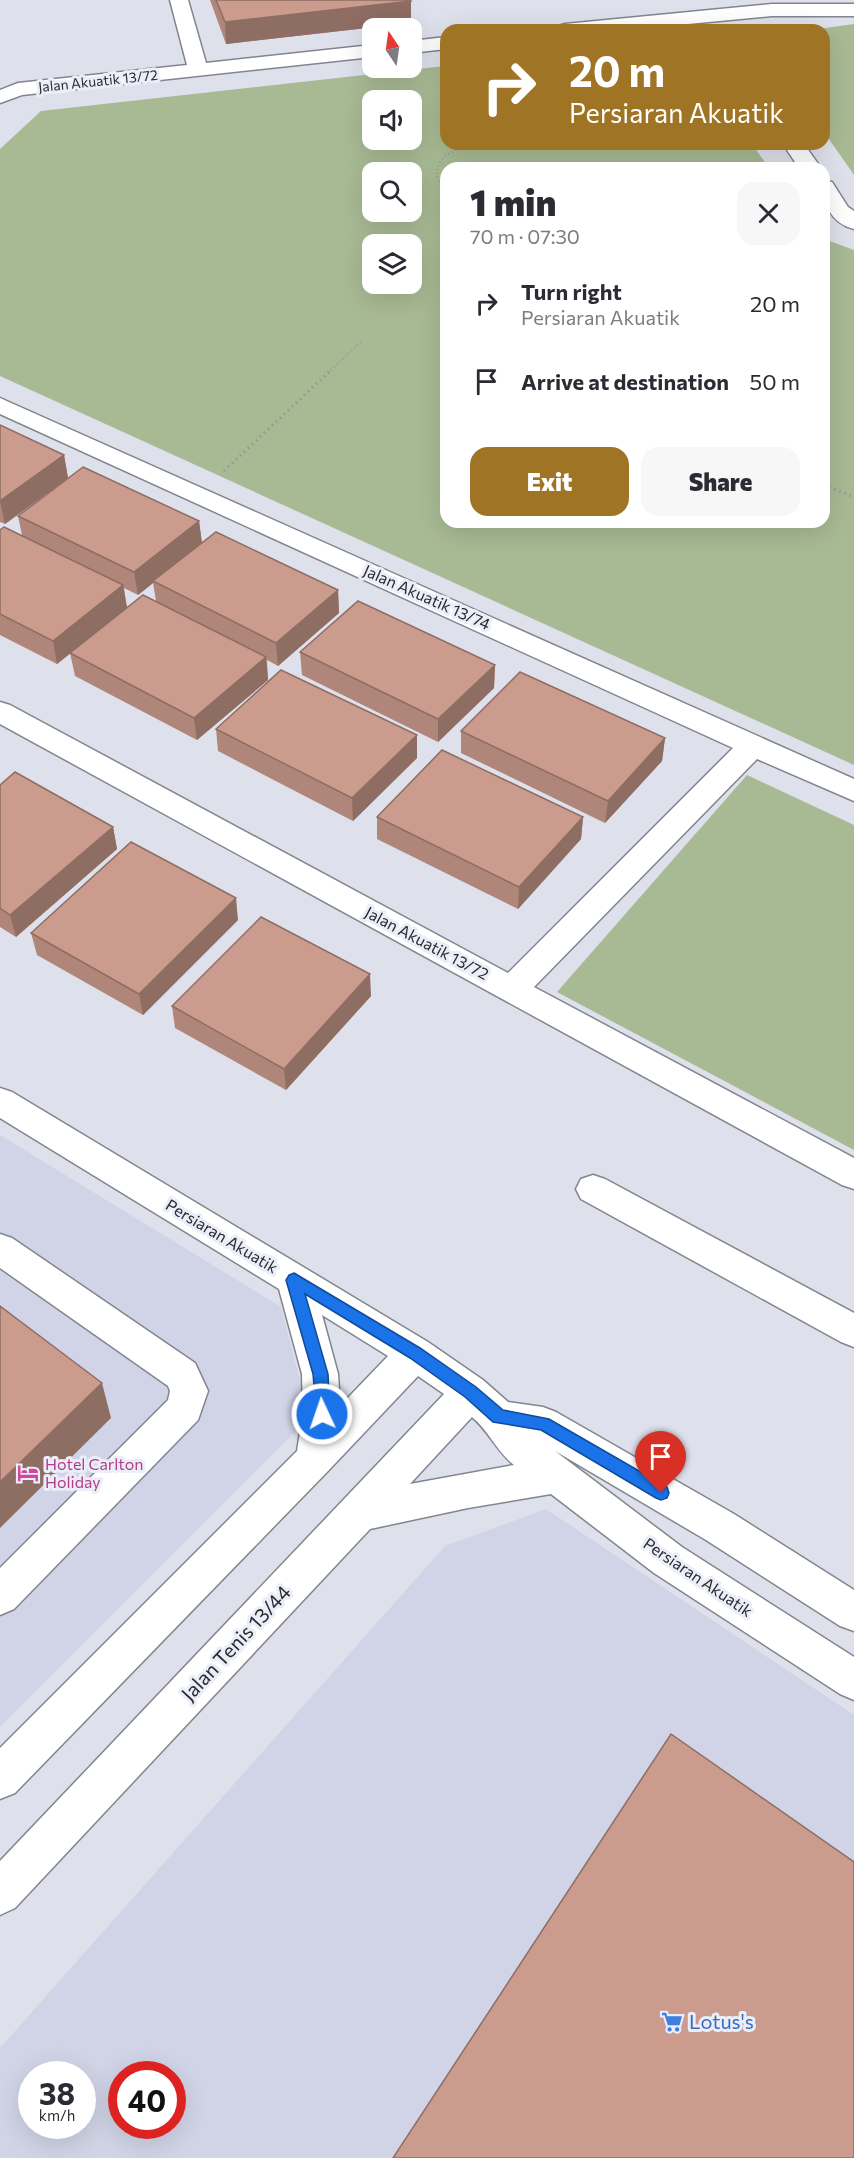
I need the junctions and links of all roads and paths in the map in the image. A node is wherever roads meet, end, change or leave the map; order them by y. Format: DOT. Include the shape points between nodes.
graph roads {
  1 [pos="179,0"];
  2 [pos="811,0"];
  3 [pos="772,10"];
  4 [pos="854,10"];
  5 [pos="709,22"];
  6 [pos="673,24"];
  7 [pos="440,44"];
  8 [pos="422,46"];
  9 [pos="362,52"];
  10 [pos="198,70"];
  11 [pos="0,97"];
  12 [pos="454,150"];
  13 [pos="440,181"];
  14 [pos="830,196"];
  15 [pos="854,222"];
  16 [pos="363,340"];
  17 [pos="0,405"];
  18 [pos="830,487"];
  19 [pos="200,494"];
  20 [pos="854,497"];
  21 [pos="0,712"];
  22 [pos="754,744"];
  23 [pos="854,791"];
  24 [pos="513,989"];
  25 [pos="0,1101"];
  26 [pos="854,1175"];
  27 [pos="593,1189"];
  28 [pos="0,1249"];
  29 [pos="294,1280"];
  30 [pos="854,1331"];
  31 [pos="415,1353"];
  32 [pos="470,1392"];
  33 [pos="499,1417"];
  34 [pos="315,1459"];
  35 [pos="557,1475"];
  36 [pos="359,1514"];
  37 [pos="0,1596"];
  38 [pos="854,1612"];
  39 [pos="854,1680"];
  40 [pos="0,1778"];
  41 [pos="0,1893"];
  1 -- 10 [label="street"];
  2 -- 3 [label="street"];
  3 -- 4 [label="street"];
  3 -- 5 [label="street"];
  5 -- 6 [label="street"];
  7 -- 8 [label="street"];
  9 -- 10 [label="street, Jalan Akuatik 13/72"];
  10 -- 11 [label="street, Jalan Akuatik 13/72" via="18,89"];
  12 -- 13 [label="path" via="440,161"];
  14 -- 15 [label="street" via="840,212"];
  16 -- 19 [label="path"];
  17 -- 19 [label="street, Jalan Akuatik 13/74"];
  18 -- 20 [label="path"];
  19 -- 22 [label="street, Jalan Akuatik 13/74"];
  21 -- 24 [label="street, Jalan Akuatik 13/72"];
  22 -- 23 [label="street, Jalan Akuatik 13/74"];
  22 -- 24 [label="street"];
  24 -- 26 [label="street, Jalan Akuatik 13/72"];
  25 -- 29 [label="street, Persiaran Akuatik"];
  27 -- 30 [label="street"];
  28 -- 37 [label="street" via="182,1375 189,1390 185,1408"];
  29 -- 31 [label="street, Persiaran Akuatik"];
  29 -- 34 [label="street" via="320,1374 322,1414"];
  31 -- 32 [label="street, Persiaran Akuatik"];
  31 -- 34 [label="street"];
  32 -- 33 [label="street, Persiaran Akuatik"];
  32 -- 36 [label="street, Jalan Tenis 13/44"];
  33 -- 35 [label="street, Persiaran Akuatik" via="519,1446"];
  33 -- 38 [label="street" via="543,1424 720,1527"];
  34 -- 40 [label="street"];
  35 -- 36 [label="street"];
  35 -- 39 [label="street, Persiaran Akuatik" via="668,1560"];
  36 -- 41 [label="street, Jalan Tenis 13/44"];
}
